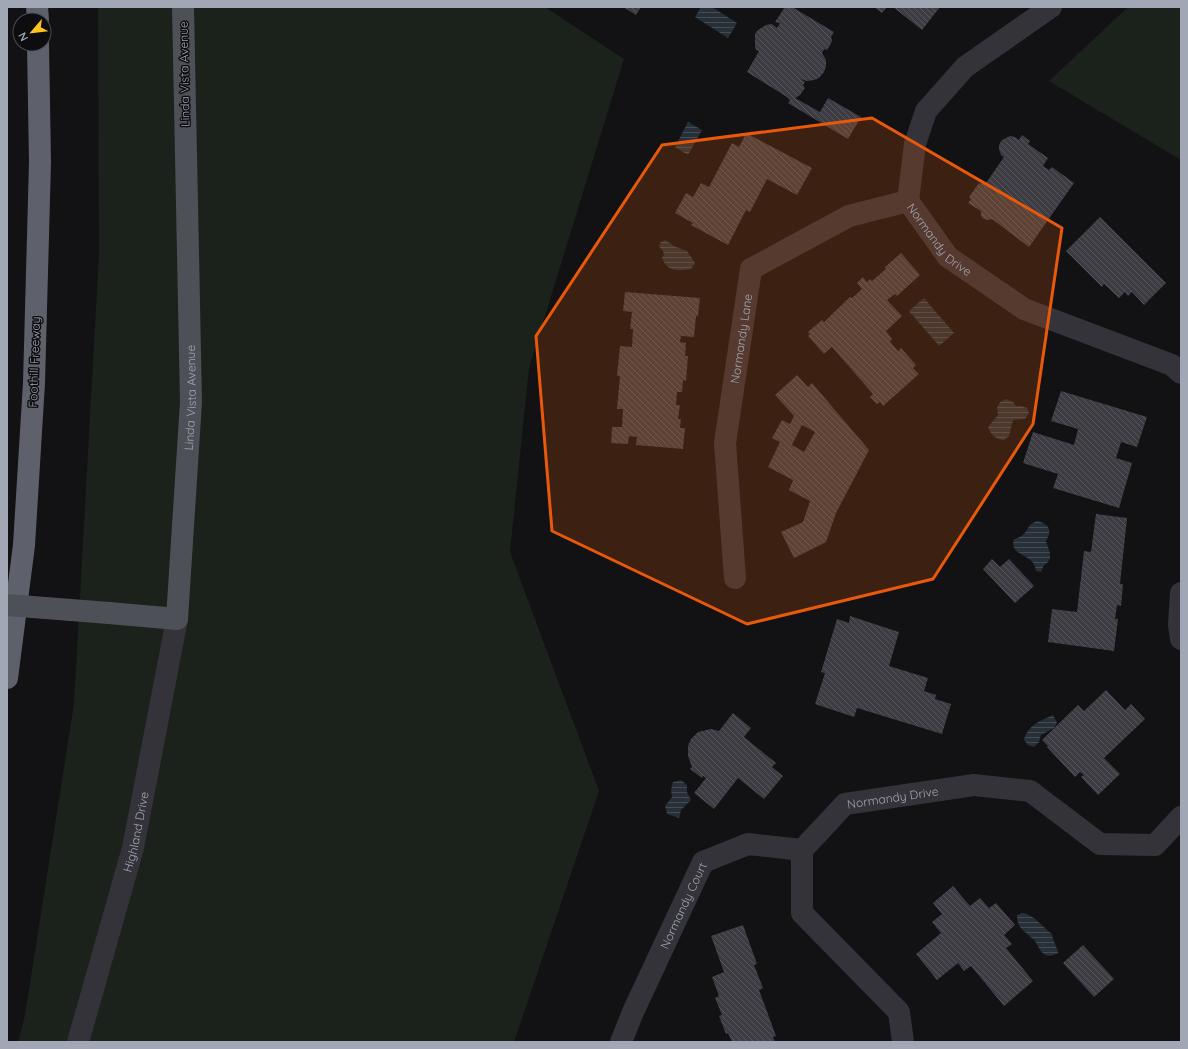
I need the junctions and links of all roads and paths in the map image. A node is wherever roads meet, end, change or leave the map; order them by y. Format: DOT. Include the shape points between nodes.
graph roads {
  1 [pos="183,7"];
  2 [pos="1051,7"];
  3 [pos="38,52"];
  4 [pos="908,201"];
  5 [pos="1181,373"];
  6 [pos="735,578"];
  7 [pos="1181,592"];
  8 [pos="7,605"];
  9 [pos="177,619"];
  10 [pos="1181,639"];
  11 [pos="7,678"];
  12 [pos="1181,817"];
  13 [pos="802,850"];
  14 [pos="78,1042"];
  15 [pos="621,1042"];
  16 [pos="903,1042"];
  1 -- 9 [label="main road, Linda Vista Avenue" via="191,402"];
  2 -- 4 [label="street, Normandy Drive" via="965,67 926,111 915,144"];
  3 -- 11 [label="highway, Foothill Freeway" via="40,162 34,383 24,545"];
  4 -- 5 [label="street, Normandy Drive" via="948,257 1024,309 1172,365"];
  4 -- 6 [label="street, Normandy Lane" via="849,216 752,269 725,443"];
  7 -- 10 [label="street"];
  8 -- 9 [label="main road, bridge"];
  9 -- 14 [label="street, Highland Drive" via="133,848"];
  12 -- 13 [label="street, Normandy Drive" via="1155,845 1100,844 1030,791 974,785 845,804"];
  13 -- 15 [label="street, Normandy Court" via="748,844 703,862"];
  13 -- 16 [label="street" via="802,913 899,1012"];
}
